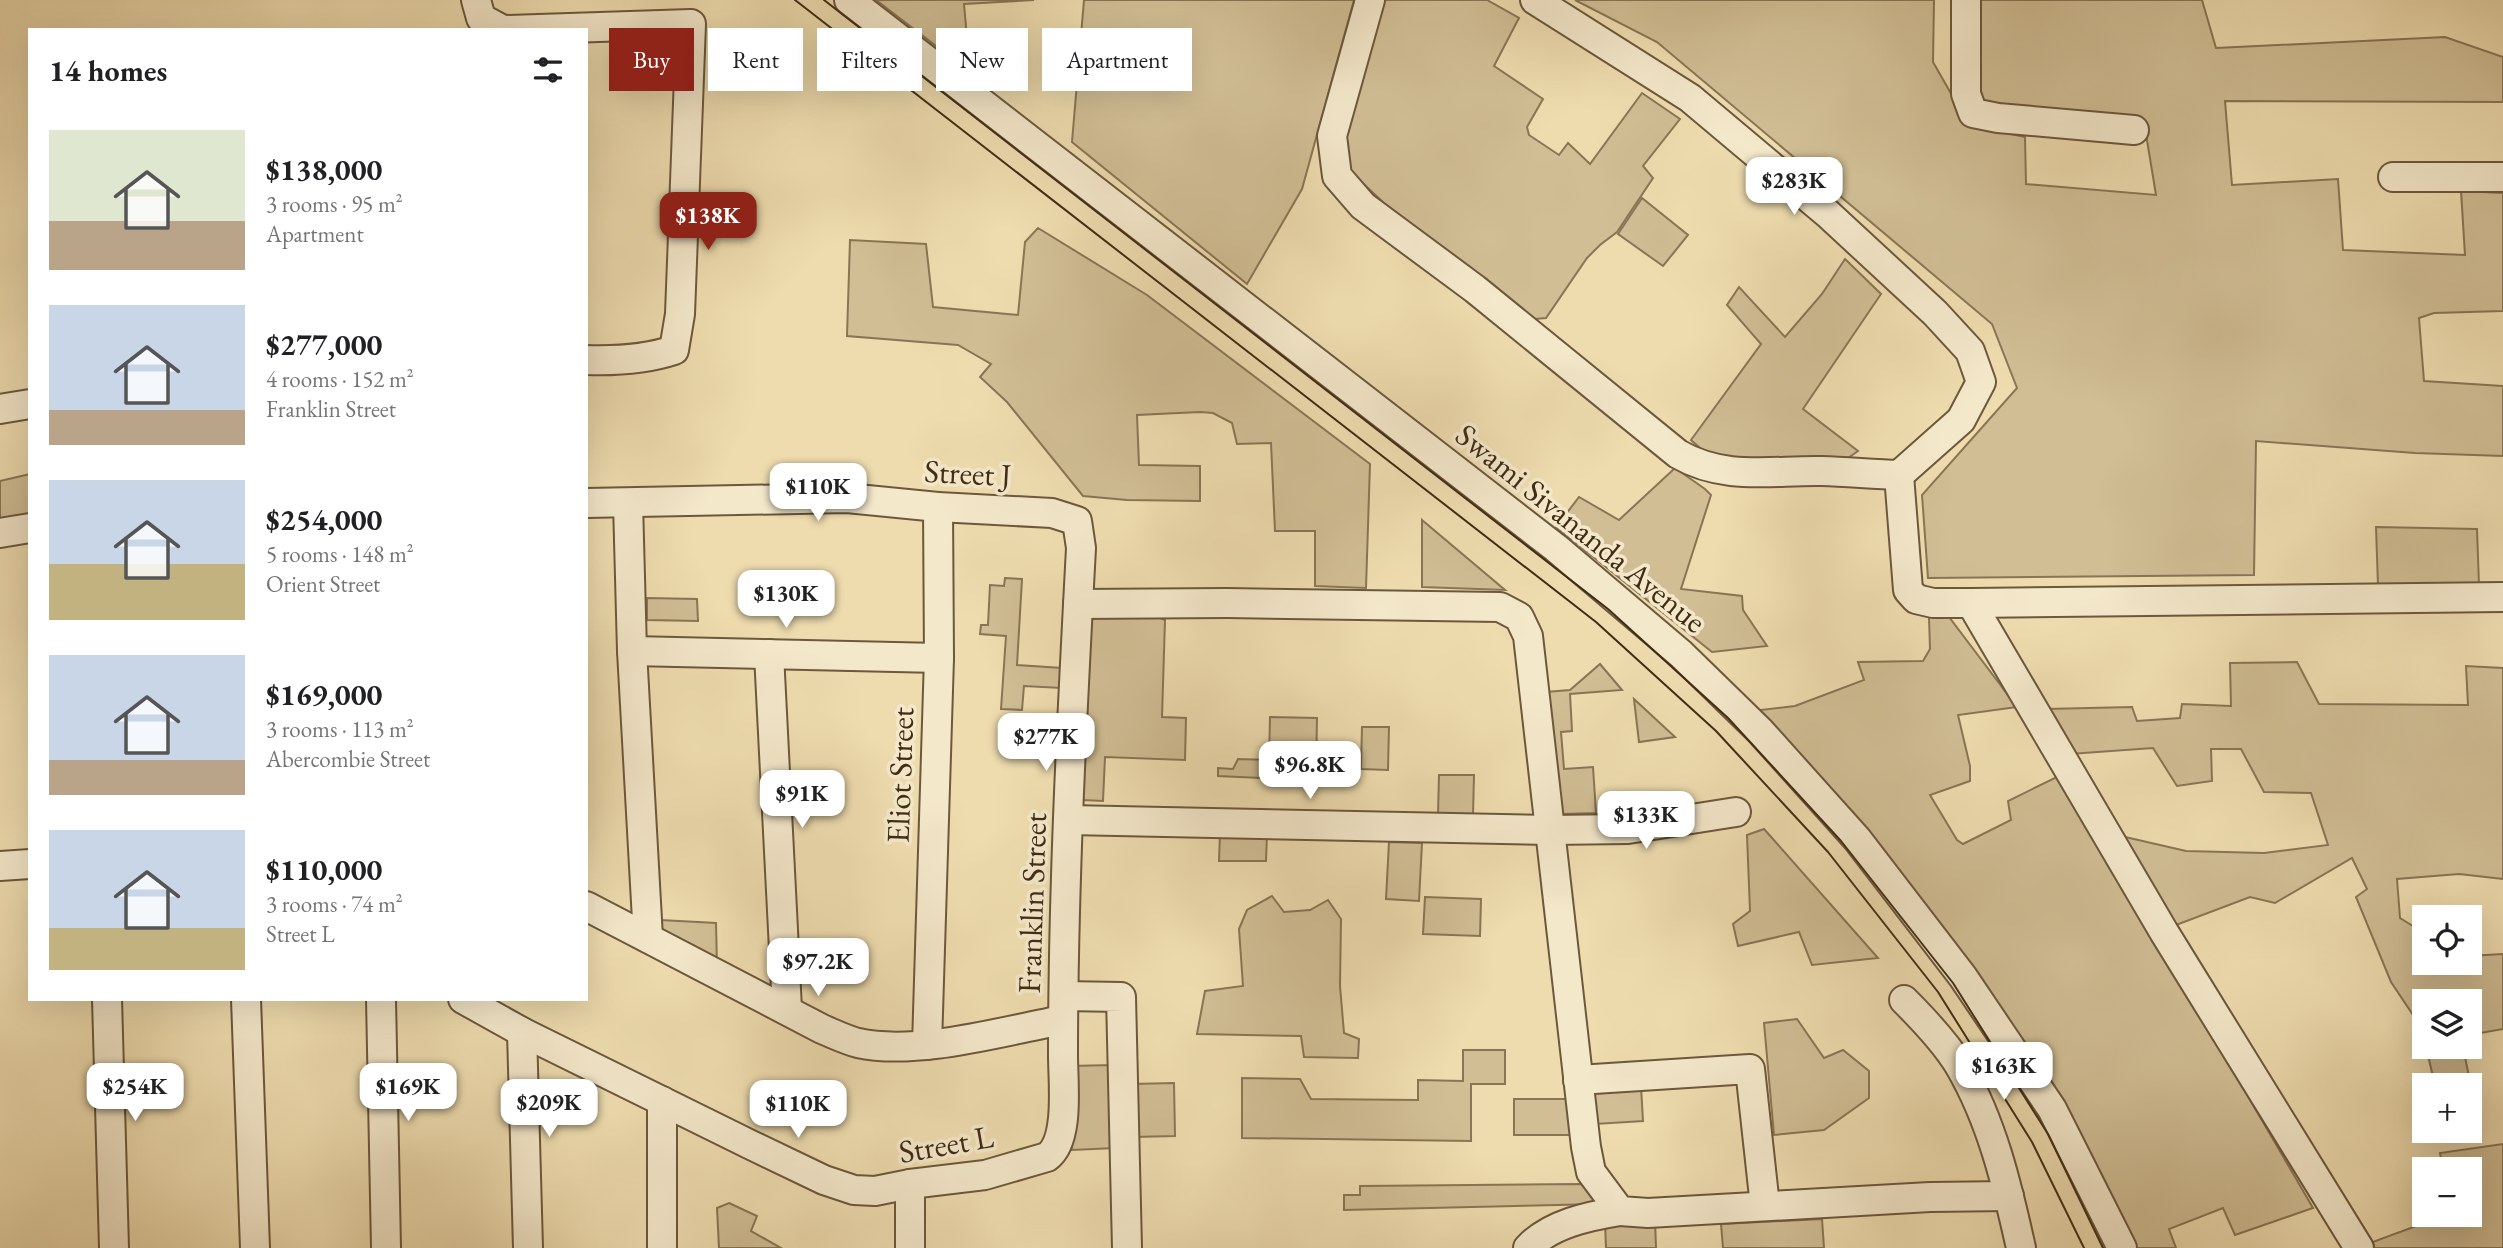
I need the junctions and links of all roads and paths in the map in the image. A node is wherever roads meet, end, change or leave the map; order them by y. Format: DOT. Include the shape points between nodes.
graph roads {
  1 [pos="476,0"];
  2 [pos="849,0"];
  3 [pos="1370,0"];
  4 [pos="1535,0"];
  5 [pos="1966,0"];
  6 [pos="500,28"];
  7 [pos="557,28"];
  8 [pos="2134,130"];
  9 [pos="2393,177"];
  10 [pos="2503,177"];
  11 [pos="588,360"];
  12 [pos="28,404"];
  13 [pos="0,409"];
  14 [pos="1899,475"];
  15 [pos="588,503"];
  16 [pos="628,503"];
  17 [pos="938,507"];
  18 [pos="1052,513"];
  19 [pos="28,528"];
  20 [pos="0,533"];
  21 [pos="2503,597"];
  22 [pos="1971,603"];
  23 [pos="1078,604"];
  24 [pos="632,651"];
  25 [pos="769,654"];
  26 [pos="939,658"];
  27 [pos="1737,812"];
  28 [pos="1069,820"];
  29 [pos="1550,830"];
  30 [pos="28,864"];
  31 [pos="0,866"];
  32 [pos="588,907"];
  33 [pos="648,938"];
  34 [pos="1903,1000"];
  35 [pos="107,1001"];
  36 [pos="246,1001"];
  37 [pos="381,1001"];
  38 [pos="467,1001"];
  39 [pos="1063,1008"];
  40 [pos="787,1009"];
  41 [pos="522,1032"];
  42 [pos="927,1045"];
  43 [pos="1578,1080"];
  44 [pos="662,1101"];
  45 [pos="910,1184"];
  46 [pos="2009,1196"];
  47 [pos="1765,1206"];
  48 [pos="1620,1211"];
  49 [pos="114,1248"];
  50 [pos="255,1248"];
  51 [pos="386,1248"];
  52 [pos="528,1248"];
  53 [pos="663,1248"];
  54 [pos="910,1248"];
  55 [pos="1127,1248"];
  56 [pos="1528,1248"];
  57 [pos="2021,1248"];
  58 [pos="2122,1248"];
  59 [pos="2359,1248"];
  1 -- 6 [label="street" via="481,18"];
  2 -- 58 [label="street, Swami Sivananda Avenue" via="1556,548 1681,654 1750,721 1857,839 1963,977 2052,1110"];
  3 -- 14 [label="street" via="1332,136 1337,176 1363,206 1695,464 1743,474"];
  4 -- 14 [label="street" via="1690,98 1828,214 1970,351 1981,382 1961,419"];
  5 -- 8 [label="street" via="1966,94 1973,113"];
  7 -- 11 [label="street" via="691,23 680,314 674,350 614,361"];
  9 -- 10 [label="street"];
  12 -- 13 [label="street"];
  14 -- 22 [label="street" via="1908,590 1916,600"];
  15 -- 16 [label="street, Street J"];
  16 -- 17 [label="street, Street J" via="847,498"];
  16 -- 24 [label="street"];
  17 -- 18 [label="street, Street J"];
  17 -- 26 [label="street, Eliot Street"];
  18 -- 23 [label="street, Franklin Street" via="1077,521 1081,548"];
  19 -- 20 [label="street"];
  21 -- 22 [label="street"];
  22 -- 59 [label="street" via="2164,932"];
  23 -- 28 [label="street, Franklin Street"];
  23 -- 29 [label="street" via="1500,607 1519,617 1528,636"];
  24 -- 25 [label="street"];
  24 -- 33 [label="street"];
  25 -- 26 [label="street"];
  25 -- 40 [label="street"];
  26 -- 42 [label="street, Eliot Street"];
  27 -- 29 [label="street" via="1628,829"];
  28 -- 29 [label="street"];
  28 -- 39 [label="street, Franklin Street"];
  29 -- 43 [label="street"];
  30 -- 31 [label="street"];
  32 -- 33 [label="street"];
  33 -- 40 [label="street"];
  34 -- 46 [label="street" via="1958,1063 1992,1135"];
  35 -- 49 [label="street"];
  36 -- 50 [label="street"];
  37 -- 51 [label="street"];
  38 -- 41 [label="street, Street L"];
  39 -- 42 [label="street"];
  39 -- 45 [label="street, Street L" via="1063,1117 1055,1152 985,1175"];
  39 -- 55 [label="street" via="1121,997"];
  40 -- 42 [label="street" via="854,1042"];
  41 -- 44 [label="street, Street L"];
  41 -- 52 [label="street"];
  43 -- 47 [label="street" via="1750,1069"];
  43 -- 48 [label="street" via="1591,1172"];
  44 -- 45 [label="street, Street L" via="824,1180 875,1191"];
  44 -- 53 [label="street"];
  45 -- 54 [label="street"];
  46 -- 47 [label="street"];
  46 -- 57 [label="street"];
  47 -- 48 [label="street"];
  48 -- 56 [label="street" via="1559,1228"];
}
